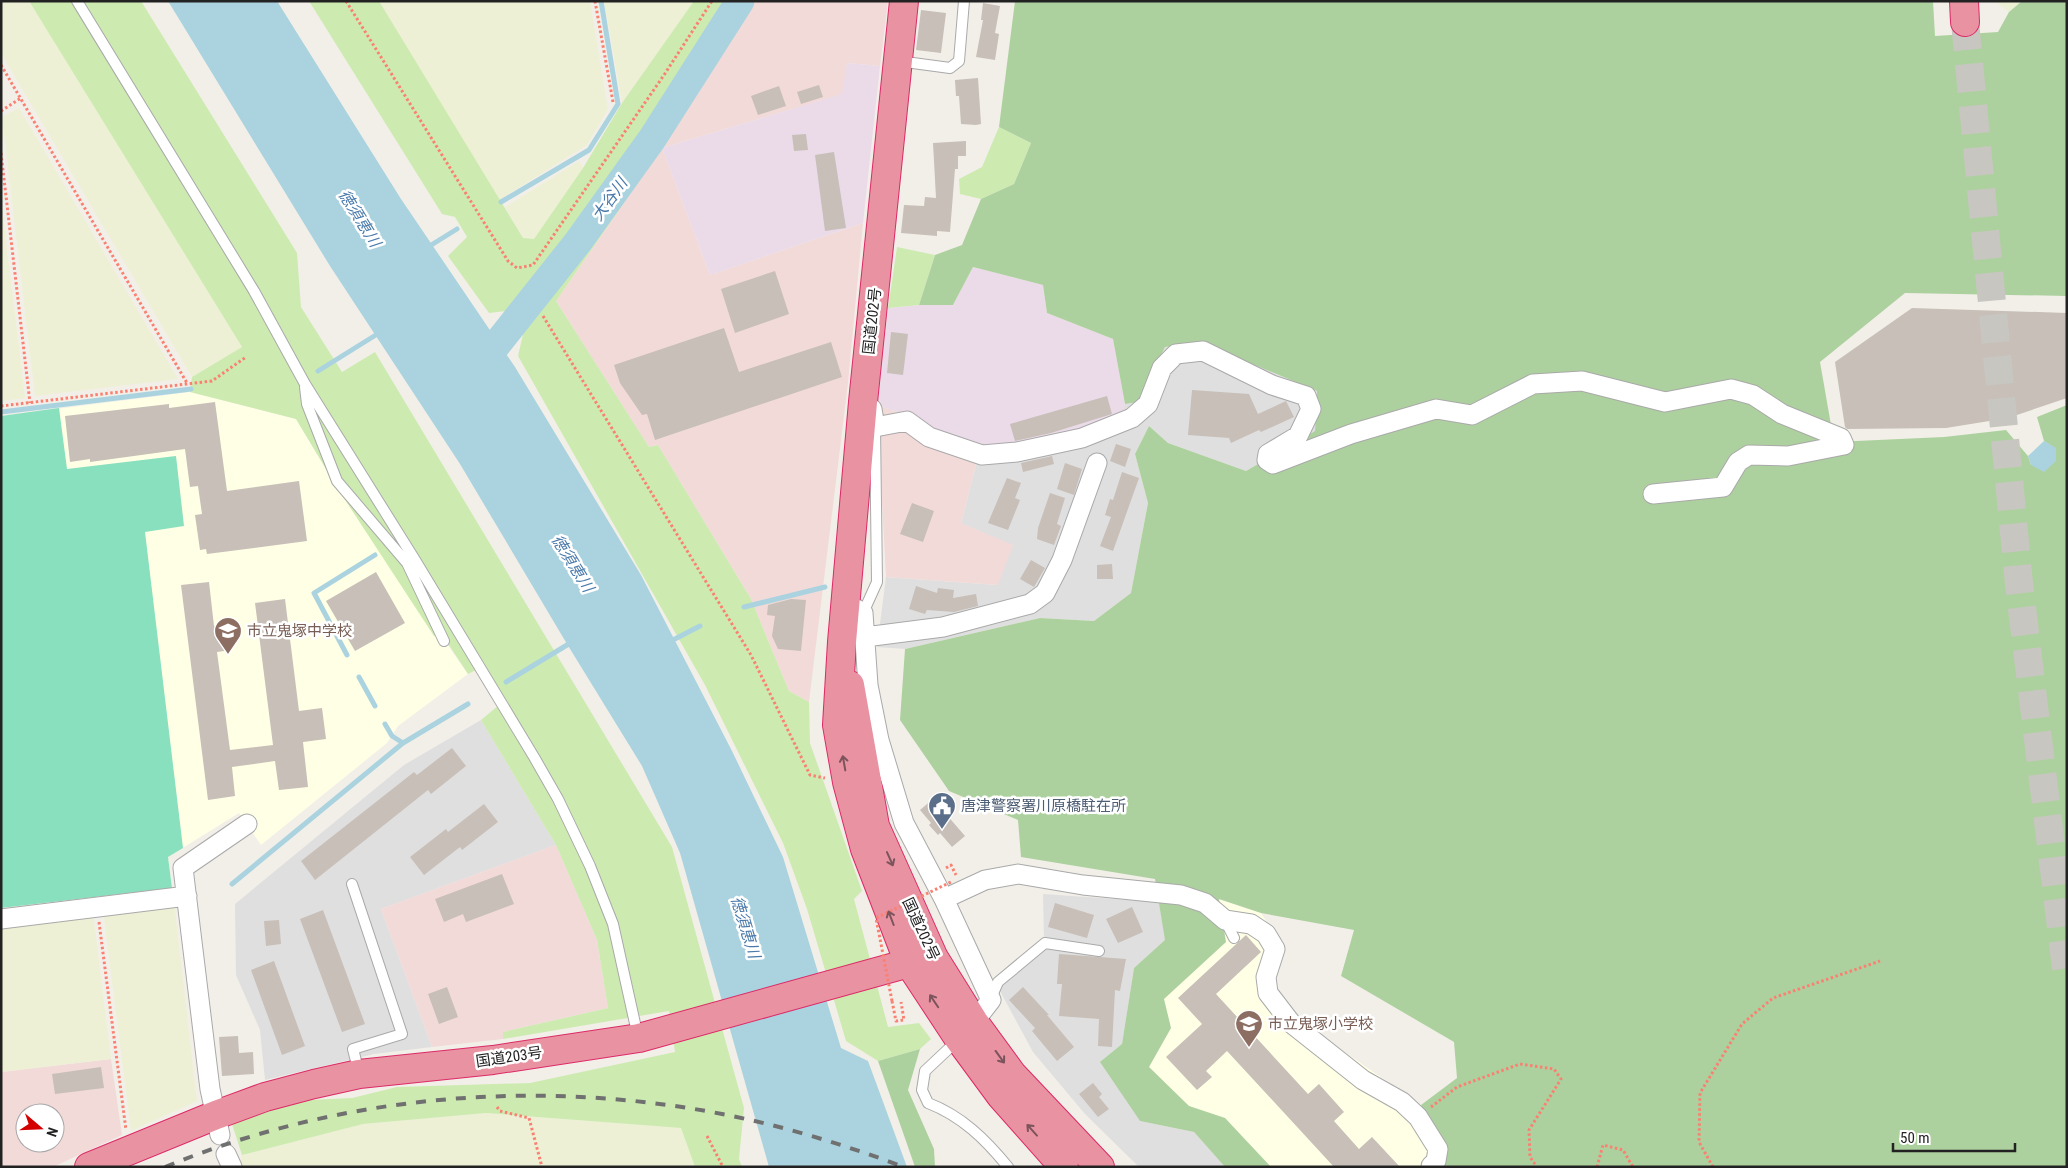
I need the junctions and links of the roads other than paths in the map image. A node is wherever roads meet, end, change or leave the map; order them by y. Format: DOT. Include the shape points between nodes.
graph roads {
  1 [pos="77,1"];
  2 [pos="904,1"];
  3 [pos="964,1"];
  4 [pos="897,60"];
  5 [pos="305,384"];
  6 [pos="863,402"];
  7 [pos="875,427"];
  8 [pos="1097,463"];
  9 [pos="1653,494"];
  10 [pos="411,561"];
  11 [pos="854,608"];
  12 [pos="853,639"];
  13 [pos="444,641"];
  14 [pos="247,824"];
  15 [pos="352,884"];
  16 [pos="947,891"];
  17 [pos="186,896"];
  18 [pos="1,919"];
  19 [pos="1225,920"];
  20 [pos="1234,938"];
  21 [pos="1099,951"];
  22 [pos="921,961"];
  23 [pos="990,1000"];
  24 [pos="966,1031"];
  25 [pos="639,1038"];
  26 [pos="359,1074"];
  27 [pos="218,1125"];
  28 [pos="1431,1166"];
  29 [pos="89,1167"];
  30 [pos="1008,1167"];
  31 [pos="1064,1167"];
  32 [pos="1100,1167"];
  1 -- 5 [label="lane" via="254,291"];
  2 -- 4 [label="highway, 国道202号"];
  3 -- 4 [label="lane" via="959,61 950,68"];
  4 -- 6 [label="highway, 国道202号"];
  5 -- 10 [label="lane"];
  5 -- 10 [label="lane" via="308,404 337,481"];
  6 -- 7 [label="street" via="872,409"];
  6 -- 11 [label="highway, 国道202号"];
  7 -- 9 [label="street" via="907,420 929,437 982,455 1017,452 1082,438 1132,418 1148,404 1162,368 1176,354 1203,351 1272,385 1306,396 1311,409 1298,436 1268,454 1267,460 1273,464 1351,434 1436,409 1472,414 1533,384 1582,381 1665,402 1731,389 1753,395 1782,414 1841,438 1844,445 1788,456 1749,455 1738,462 1722,487"];
  7 -- 11 [label="lane" via="876,582"];
  8 -- 12 [label="street" via="1062,560 1045,593 1038,599 1030,604 943,627"];
  10 -- 13 [label="lane"];
  10 -- 25 [label="lane" via="558,799 613,924"];
  11 -- 12 [label="highway, 国道202号"];
  12 -- 16 [label="street" via="904,823"];
  12 -- 22 [label="highway, 国道202号, one-way" via="875,826"];
  22 -- 12 [label="highway, 国道202号, one-way" via="865,849 847,782 837,725"];
  14 -- 17 [label="street" via="183,868"];
  15 -- 26 [label="lane" via="402,1034 353,1049"];
  16 -- 19 [label="street" via="1018,874 1083,885 1182,894 1205,903"];
  16 -- 23 [label="street"];
  17 -- 18 [label="street"];
  17 -- 27 [label="street" via="210,1089"];
  19 -- 20 [label="lane"];
  19 -- 28 [label="street" via="1251,924 1266,934 1275,949 1266,977 1268,993 1290,1023 1363,1080 1402,1102 1418,1117 1438,1149 1436,1161"];
  21 -- 23 [label="lane" via="1045,943 998,982"];
  22 -- 24 [label="highway, 国道202号"];
  22 -- 25 [label="highway, 国道203号"];
  23 -- 24 [label="street"];
  24 -- 30 [label="lane" via="925,1072 922,1090 928,1103 949,1111 987,1141"];
  31 -- 24 [label="highway, 国道202号, one-way" via="1001,1096"];
  24 -- 32 [label="highway, 国道202号, one-way" via="1012,1074"];
  25 -- 26 [label="highway, 国道203号" via="492,1060"];
  26 -- 27 [label="highway, 国道203号" via="265,1097"];
  27 -- 29 [label="highway, 国道203号" via="131,1148"];
}
